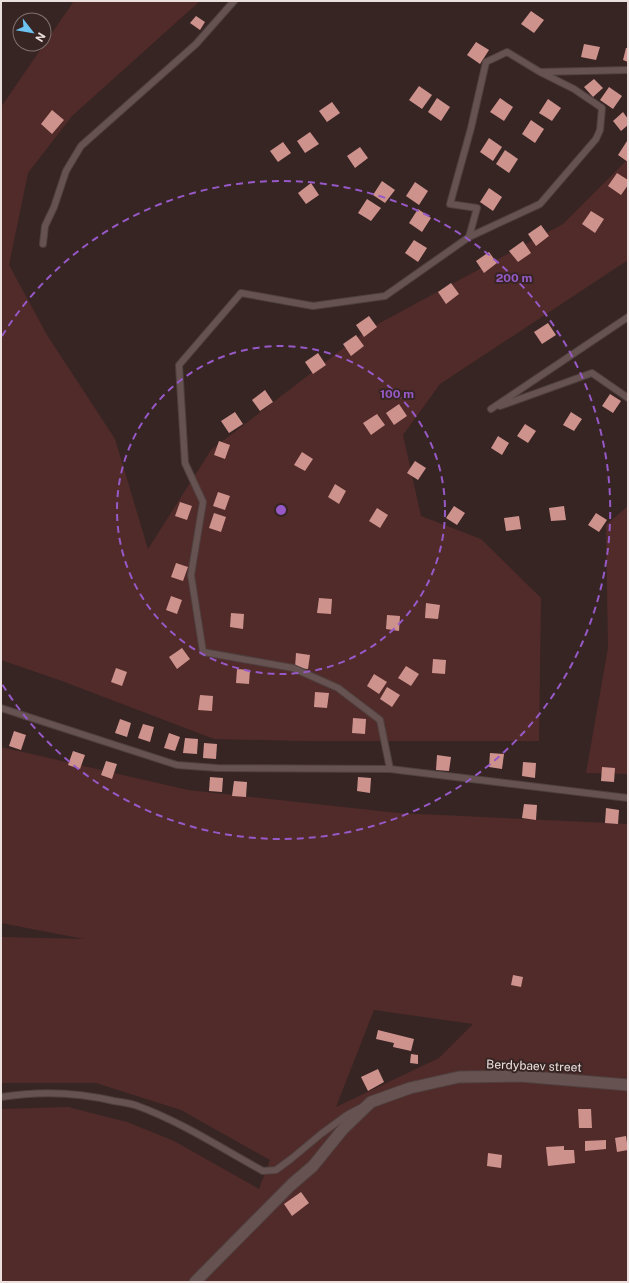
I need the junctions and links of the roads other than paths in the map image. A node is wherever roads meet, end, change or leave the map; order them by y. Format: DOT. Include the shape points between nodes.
graph roads {
  1 [pos="234,1"];
  2 [pos="628,70"];
  3 [pos="540,72"];
  4 [pos="469,237"];
  5 [pos="43,244"];
  6 [pos="628,317"];
  7 [pos="628,398"];
  8 [pos="1,708"];
  9 [pos="390,770"];
  10 [pos="628,798"];
  11 [pos="628,1085"];
  12 [pos="1,1097"];
  13 [pos="371,1102"];
  14 [pos="195,1282"];
  1 -- 5 [label="lane" via="196,44 81,146 66,170 45,226"];
  2 -- 3 [label="lane"];
  3 -- 4 [label="lane" via="507,52 486,62 450,204 477,208"];
  3 -- 4 [label="lane" via="574,89 602,108 600,130 596,139 540,204"];
  4 -- 9 [label="lane" via="385,296 313,306 241,293 179,365 185,463 203,502 191,575 203,652 294,668 338,688 380,720"];
  6 -- 7 [label="lane" via="491,409 592,373"];
  8 -- 9 [label="lane" via="178,765 216,768"];
  9 -- 10 [label="lane"];
  11 -- 13 [label="street, Berdybaev street" via="520,1076 459,1077 410,1088"];
  12 -- 13 [label="lane" via="64,1094 95,1096 133,1105 165,1118 263,1171 276,1170 347,1115"];
  13 -- 14 [label="street" via="343,1129 313,1166"];
}
